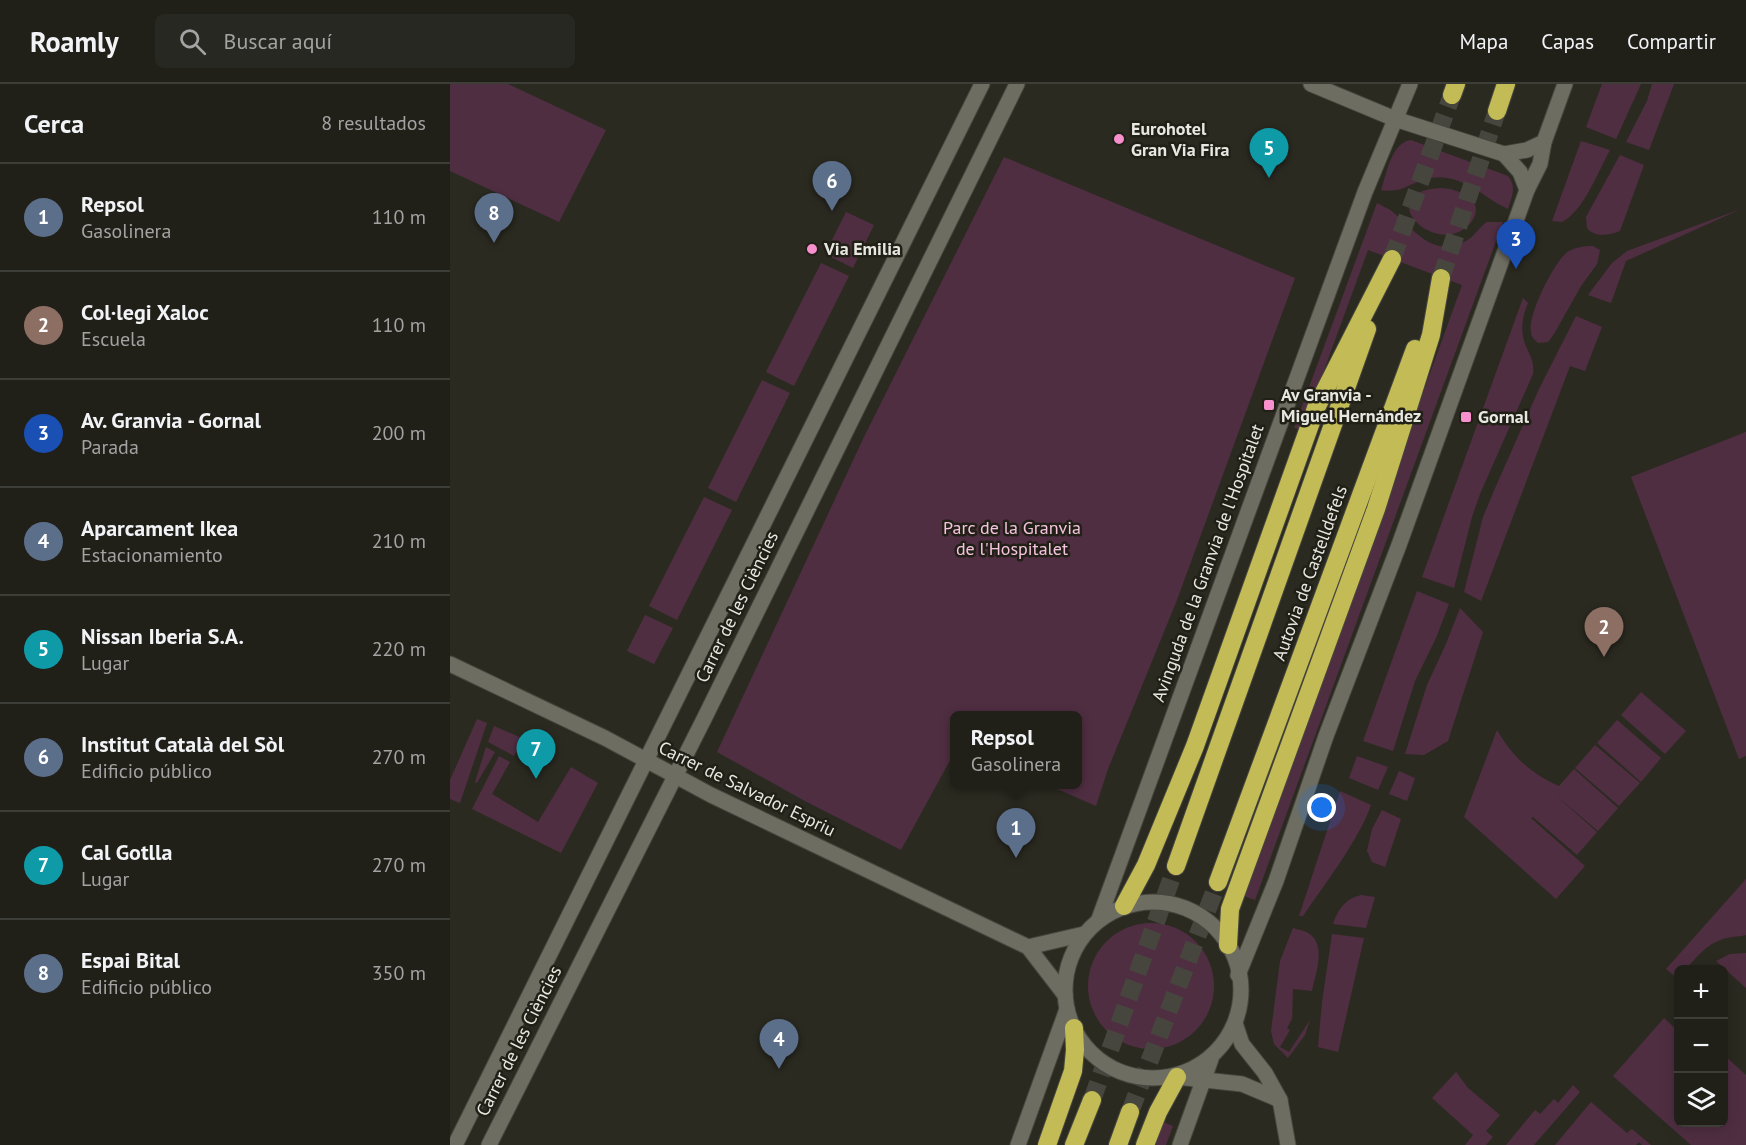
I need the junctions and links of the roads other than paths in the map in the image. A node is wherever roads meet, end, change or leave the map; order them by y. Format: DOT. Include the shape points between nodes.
graph roads {
  1 [pos="982,84"];
  2 [pos="1017,84"];
  3 [pos="1311,84"];
  4 [pos="1410,84"];
  5 [pos="1506,84"];
  6 [pos="1565,84"];
  7 [pos="1497,111"];
  8 [pos="1395,119"];
  9 [pos="1544,142"];
  10 [pos="1504,154"];
  11 [pos="1527,189"];
  12 [pos="450,664"];
  13 [pos="647,761"];
  14 [pos="675,776"];
  15 [pos="1176,866"];
  16 [pos="1218,882"];
  17 [pos="1124,906"];
  18 [pos="1099,919"];
  19 [pos="1084,934"];
  20 [pos="1228,945"];
  21 [pos="1028,947"];
  22 [pos="1238,975"];
  23 [pos="1066,1002"];
  24 [pos="1235,1023"];
  25 [pos="1074,1028"];
  26 [pos="1211,1059"];
  27 [pos="1178,1077"];
  28 [pos="1203,1080"];
  29 [pos="1092,1100"];
  30 [pos="1280,1100"];
  31 [pos="1130,1112"];
  32 [pos="455,1145"];
  33 [pos="489,1145"];
  34 [pos="1018,1145"];
  35 [pos="1047,1145"];
  36 [pos="1074,1145"];
  37 [pos="1118,1145"];
  38 [pos="1146,1145"];
  39 [pos="1180,1145"];
  40 [pos="1288,1145"];
  1 -- 13 [label="street, Carrer de les Ciències"];
  2 -- 14 [label="street, Carrer de les Ciències"];
  3 -- 8 [label="street"];
  4 -- 8 [label="street, Avinguda de la Granvia de l'Hospitalet"];
  5 -- 7 [label="highway"];
  6 -- 9 [label="street"];
  8 -- 10 [label="street"];
  8 -- 18 [label="street, Avinguda de la Granvia de l'Hospitalet"];
  9 -- 10 [label="street"];
  9 -- 11 [label="street" via="1540,164"];
  10 -- 11 [label="street" via="1520,172"];
  11 -- 22 [label="street" via="1276,881"];
  12 -- 13 [label="street, Carrer de Salvador Espriu"];
  13 -- 14 [label="street, Carrer de Salvador Espriu"];
  13 -- 32 [label="street, Carrer de les Ciències"];
  14 -- 21 [label="street, Carrer de Salvador Espriu"];
  14 -- 33 [label="street, Carrer de les Ciències"];
  15 -- 17 [label="highway, Autovia de Castelldefels" via="1392,259 1316,408 1195,746 1146,865"];
  16 -- 20 [label="highway, Autovia de Castelldefels" via="1441,278 1431,335 1376,509 1230,909"];
  17 -- 18 [label="street"];
  17 -- 20 [label="street" via="1159,901 1183,907 1217,928"];
  18 -- 19 [label="street"];
  19 -- 21 [label="street"];
  19 -- 23 [label="street" via="1066,967"];
  20 -- 22 [label="street"];
  21 -- 23 [label="street, Carrer de Salvador Espriu"];
  22 -- 24 [label="street" via="1240,999"];
  23 -- 25 [label="street"];
  23 -- 34 [label="street"];
  24 -- 26 [label="street"];
  24 -- 30 [label="street" via="1242,1044"];
  25 -- 27 [label="street" via="1102,1061 1119,1073 1149,1079"];
  25 -- 35 [label="highway" via="1073,1071"];
  26 -- 27 [label="street"];
  26 -- 28 [label="street"];
  27 -- 28 [label="street"];
  27 -- 38 [label="highway" via="1158,1112"];
  28 -- 30 [label="street" via="1242,1084"];
  28 -- 39 [label="street"];
  29 -- 36 [label="highway"];
  30 -- 40 [label="street"];
  31 -- 37 [label="highway"];
}
